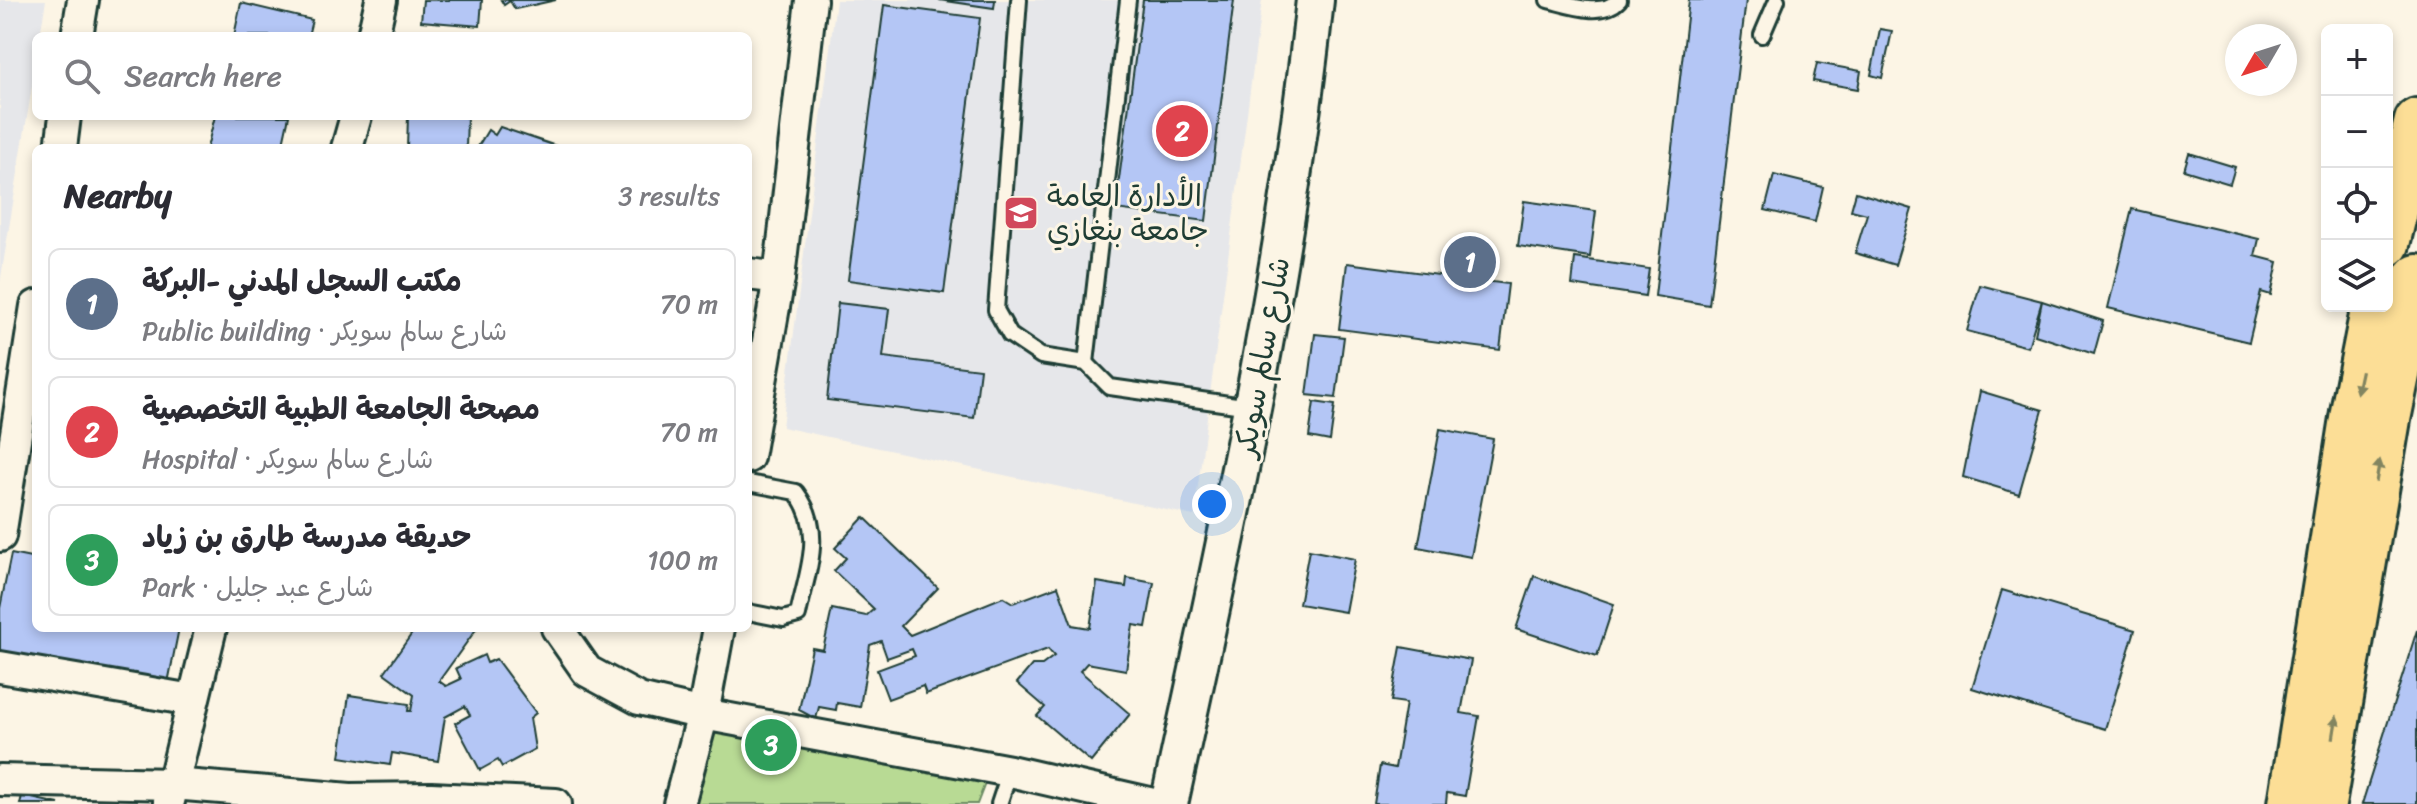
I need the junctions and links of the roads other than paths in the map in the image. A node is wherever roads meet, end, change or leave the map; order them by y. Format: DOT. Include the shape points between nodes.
graph roads {
  1 [pos="83,0"];
  2 [pos="381,0"];
  3 [pos="811,0"];
  4 [pos="1019,0"];
  5 [pos="1128,0"];
  6 [pos="1315,0"];
  7 [pos="1548,0"];
  8 [pos="1619,0"];
  9 [pos="1777,0"];
  10 [pos="78,32"];
  11 [pos="374,32"];
  12 [pos="1762,35"];
  13 [pos="64,120"];
  14 [pos="355,120"];
  15 [pos="2417,121"];
  16 [pos="62,144"];
  17 [pos="348,144"];
  18 [pos="2388,240"];
  19 [pos="752,275"];
  20 [pos="2417,277"];
  21 [pos="779,278"];
  22 [pos="2373,312"];
  23 [pos="32,332"];
  24 [pos="1086,363"];
  25 [pos="1255,408"];
  26 [pos="752,434"];
  27 [pos="752,484"];
  28 [pos="0,536"];
  29 [pos="752,613"];
  30 [pos="210,632"];
  31 [pos="560,632"];
  32 [pos="718,632"];
  33 [pos="0,667"];
  34 [pos="192,700"];
  35 [pos="703,714"];
  36 [pos="1010,771"];
  37 [pos="9,788"];
  38 [pos="170,794"];
  39 [pos="349,802"];
  40 [pos="502,802"];
  41 [pos="556,804"];
  42 [pos="679,804"];
  43 [pos="999,804"];
  44 [pos="1154,804"];
  45 [pos="1169,804"];
  46 [pos="2291,804"];
  47 [pos="2323,804"];
  1 -- 10 [label="street"];
  2 -- 11 [label="street"];
  3 -- 21 [label="street"];
  4 -- 24 [label="lane" via="996,310 1010,335 1041,356"];
  5 -- 24 [label="lane"];
  6 -- 25 [label="street, شارع سالم سويكر" via="1285,234"];
  7 -- 8 [label="lane" via="1589,9 1612,7"];
  9 -- 12 [label="lane"];
  13 -- 16 [label="street"];
  14 -- 17 [label="street"];
  15 -- 18 [label="highway"];
  19 -- 21 [label="street"];
  47 -- 20 [label="highway, one-way"];
  21 -- 26 [label="street"];
  22 -- 46 [label="highway, one-way"];
  23 -- 28 [label="street"];
  24 -- 25 [label="lane" via="1110,387"];
  25 -- 45 [label="street, شارع سالم سويكر"];
  27 -- 29 [label="lane" via="796,492 815,531 798,615 783,619"];
  30 -- 34 [label="street"];
  31 -- 35 [label="street" via="587,671 639,699"];
  32 -- 35 [label="street"];
  33 -- 34 [label="street"];
  34 -- 38 [label="street"];
  35 -- 36 [label="street"];
  35 -- 42 [label="street"];
  36 -- 43 [label="lane"];
  36 -- 44 [label="street"];
  37 -- 38 [label="street"];
  38 -- 39 [label="street"];
  39 -- 40 [label="street"];
  40 -- 41 [label="street"];
}
